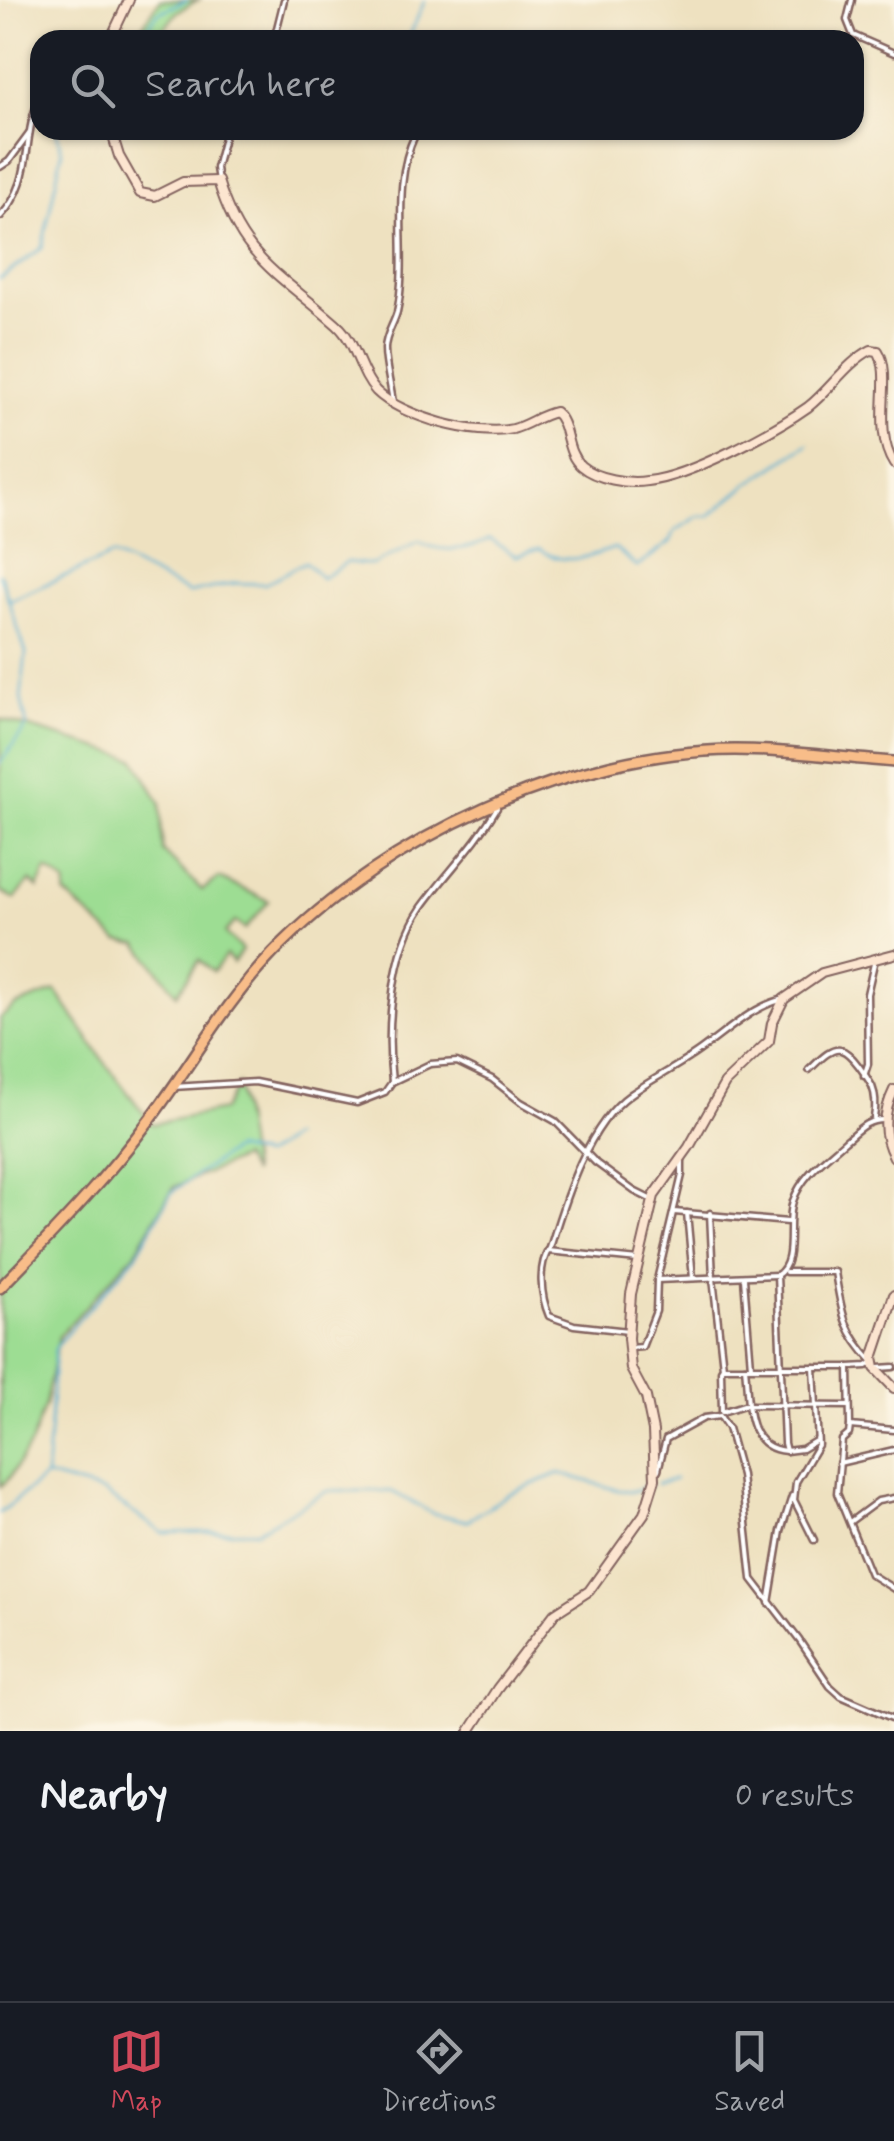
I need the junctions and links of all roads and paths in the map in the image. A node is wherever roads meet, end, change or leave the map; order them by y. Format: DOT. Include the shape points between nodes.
graph roads {
  1 [pos="129,0"];
  2 [pos="284,0"];
  3 [pos="852,0"];
  4 [pos="115,30"];
  5 [pos="276,30"];
  6 [pos="850,30"];
  7 [pos="864,41"];
  8 [pos="894,53"];
  9 [pos="30,131"];
  10 [pos="29,134"];
  11 [pos="114,140"];
  12 [pos="223,140"];
  13 [pos="413,140"];
  14 [pos="0,167"];
  15 [pos="218,180"];
  16 [pos="0,218"];
  17 [pos="393,403"];
  18 [pos="894,464"];
  19 [pos="894,762"];
  20 [pos="499,805"];
  21 [pos="894,954"];
  22 [pos="875,958"];
  23 [pos="784,999"];
  24 [pos="809,1070"];
  25 [pos="864,1076"];
  26 [pos="392,1082"];
  27 [pos="172,1087"];
  28 [pos="894,1090"];
  29 [pos="874,1120"];
  30 [pos="885,1120"];
  31 [pos="585,1152"];
  32 [pos="682,1156"];
  33 [pos="894,1157"];
  34 [pos="652,1200"];
  35 [pos="674,1212"];
  36 [pos="686,1213"];
  37 [pos="710,1214"];
  38 [pos="788,1222"];
  39 [pos="548,1252"];
  40 [pos="639,1260"];
  41 [pos="780,1274"];
  42 [pos="713,1278"];
  43 [pos="744,1278"];
  44 [pos="693,1279"];
  45 [pos="657,1280"];
  46 [pos="0,1288"];
  47 [pos="894,1295"];
  48 [pos="628,1331"];
  49 [pos="629,1348"];
  50 [pos="874,1365"];
  51 [pos="748,1366"];
  52 [pos="780,1366"];
  53 [pos="723,1367"];
  54 [pos="814,1367"];
  55 [pos="848,1367"];
  56 [pos="894,1367"];
  57 [pos="894,1388"];
  58 [pos="750,1405"];
  59 [pos="782,1406"];
  60 [pos="816,1406"];
  61 [pos="850,1406"];
  62 [pos="850,1426"];
  63 [pos="894,1430"];
  64 [pos="818,1440"];
  65 [pos="894,1450"];
  66 [pos="786,1451"];
  67 [pos="839,1463"];
  68 [pos="653,1484"];
  69 [pos="794,1492"];
  70 [pos="894,1498"];
  71 [pos="850,1522"];
  72 [pos="814,1540"];
  73 [pos="894,1589"];
  74 [pos="769,1603"];
  75 [pos="894,1719"];
  76 [pos="470,1731"];
  1 -- 4 [label="street"];
  2 -- 5 [label="street"];
  3 -- 6 [label="street"];
  7 -- 8 [label="street"];
  9 -- 10 [label="street"];
  10 -- 14 [label="street"];
  10 -- 16 [label="street" via="23,178"];
  11 -- 15 [label="street" via="140,193 154,196 183,182"];
  12 -- 15 [label="street"];
  13 -- 17 [label="street" via="400,181 400,280 385,348"];
  15 -- 17 [label="street" via="248,246 341,328 374,389"];
  17 -- 18 [label="street" via="429,421 510,430 555,412 585,469 648,482 784,422 871,350 886,362 883,436"];
  19 -- 20 [label="main road" via="734,750 681,754 609,767"];
  20 -- 26 [label="street" via="410,931 389,1032"];
  20 -- 27 [label="main road" via="410,845 312,916 230,1004"];
  21 -- 22 [label="street"];
  22 -- 23 [label="street" via="822,973"];
  22 -- 25 [label="street"];
  23 -- 31 [label="street" via="763,1006 628,1095"];
  23 -- 32 [label="street" via="768,1041 725,1084"];
  24 -- 25 [label="street" via="838,1049"];
  25 -- 29 [label="street" via="872,1086"];
  26 -- 27 [label="street" via="385,1092 350,1104 255,1082"];
  26 -- 31 [label="street" via="430,1064 466,1064 555,1120"];
  27 -- 46 [label="main road" via="100,1184"];
  28 -- 30 [label="street"];
  29 -- 30 [label="street"];
  29 -- 38 [label="street" via="800,1184"];
  30 -- 33 [label="street"];
  31 -- 34 [label="street"];
  31 -- 39 [label="street"];
  32 -- 34 [label="street"];
  32 -- 35 [label="street"];
  34 -- 40 [label="street"];
  35 -- 36 [label="street"];
  35 -- 45 [label="street"];
  36 -- 37 [label="street"];
  36 -- 44 [label="street"];
  37 -- 38 [label="street"];
  37 -- 42 [label="street"];
  38 -- 41 [label="street" via="789,1261"];
  39 -- 40 [label="street"];
  39 -- 48 [label="street" via="542,1274 549,1316"];
  40 -- 48 [label="street"];
  41 -- 43 [label="street"];
  41 -- 50 [label="street" via="835,1272 851,1338"];
  41 -- 52 [label="street"];
  42 -- 43 [label="street"];
  42 -- 44 [label="street"];
  42 -- 53 [label="street"];
  43 -- 51 [label="street"];
  44 -- 45 [label="street"];
  45 -- 49 [label="street" via="656,1311 642,1347"];
  47 -- 50 [label="street"];
  48 -- 49 [label="street"];
  49 -- 68 [label="street" via="630,1370 646,1396 653,1431"];
  50 -- 55 [label="street"];
  50 -- 56 [label="street"];
  50 -- 57 [label="street"];
  51 -- 52 [label="street"];
  51 -- 53 [label="street"];
  51 -- 58 [label="street"];
  52 -- 54 [label="street"];
  52 -- 59 [label="street"];
  53 -- 58 [label="street" via="722,1412"];
  54 -- 55 [label="street"];
  54 -- 60 [label="street"];
  55 -- 61 [label="street"];
  58 -- 59 [label="street"];
  58 -- 66 [label="street" via="753,1432"];
  59 -- 60 [label="street"];
  59 -- 66 [label="street"];
  60 -- 61 [label="street"];
  60 -- 64 [label="street"];
  61 -- 62 [label="street"];
  62 -- 63 [label="street"];
  62 -- 67 [label="street"];
  64 -- 66 [label="street"];
  64 -- 69 [label="street"];
  65 -- 67 [label="street"];
  67 -- 71 [label="street" via="837,1493"];
  68 -- 74 [label="street" via="666,1439 720,1416 741,1475 752,1580"];
  68 -- 76 [label="street" via="634,1533 589,1590 555,1613"];
  69 -- 72 [label="street"];
  69 -- 74 [label="street"];
  70 -- 71 [label="street" via="878,1500"];
  71 -- 73 [label="street" via="870,1574"];
  74 -- 75 [label="street" via="830,1686"];
}
